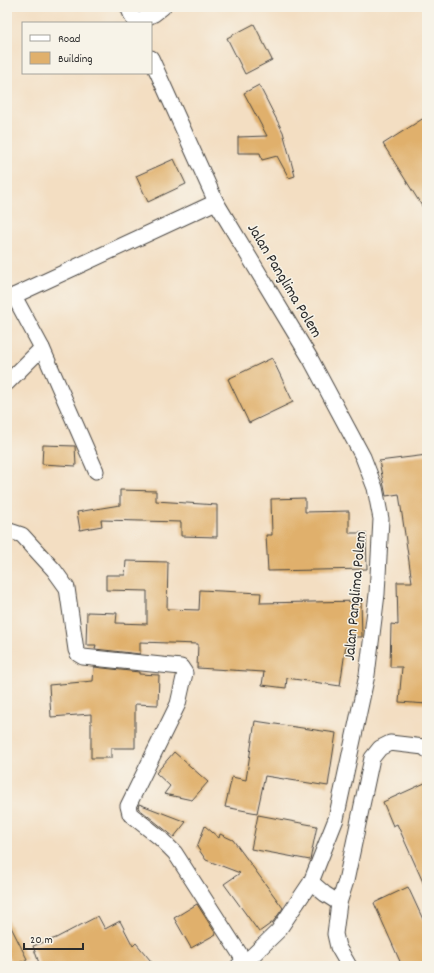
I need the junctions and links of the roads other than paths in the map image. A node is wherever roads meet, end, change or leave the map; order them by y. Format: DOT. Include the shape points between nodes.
graph roads {
  1 [pos="128,7"];
  2 [pos="163,7"];
  3 [pos="135,22"];
  4 [pos="137,22"];
  5 [pos="152,60"];
  6 [pos="216,202"];
  7 [pos="11,298"];
  8 [pos="42,348"];
  9 [pos="7,383"];
  10 [pos="96,471"];
  11 [pos="7,530"];
  12 [pos="427,750"];
  13 [pos="311,882"];
  14 [pos="339,903"];
  15 [pos="241,964"];
  16 [pos="349,966"];
  1 -- 3 [label="street"];
  2 -- 4 [label="street"];
  5 -- 6 [label="street, Jalan Panglima Polem"];
  6 -- 7 [label="street"];
  6 -- 13 [label="street, Jalan Panglima Polem" via="310,358 363,457 375,488 381,519 377,594 367,675 336,819"];
  7 -- 8 [label="street"];
  8 -- 9 [label="street"];
  8 -- 10 [label="street"];
  11 -- 15 [label="street" via="22,535 67,588 78,654 83,657 183,668 185,673 178,704 130,801 128,810 174,853"];
  12 -- 14 [label="street" via="424,747 390,743 380,748 372,758"];
  13 -- 14 [label="street"];
  13 -- 15 [label="street, Jalan Panglima Polem" via="278,931"];
  14 -- 16 [label="street" via="335,934 338,947"];
}
